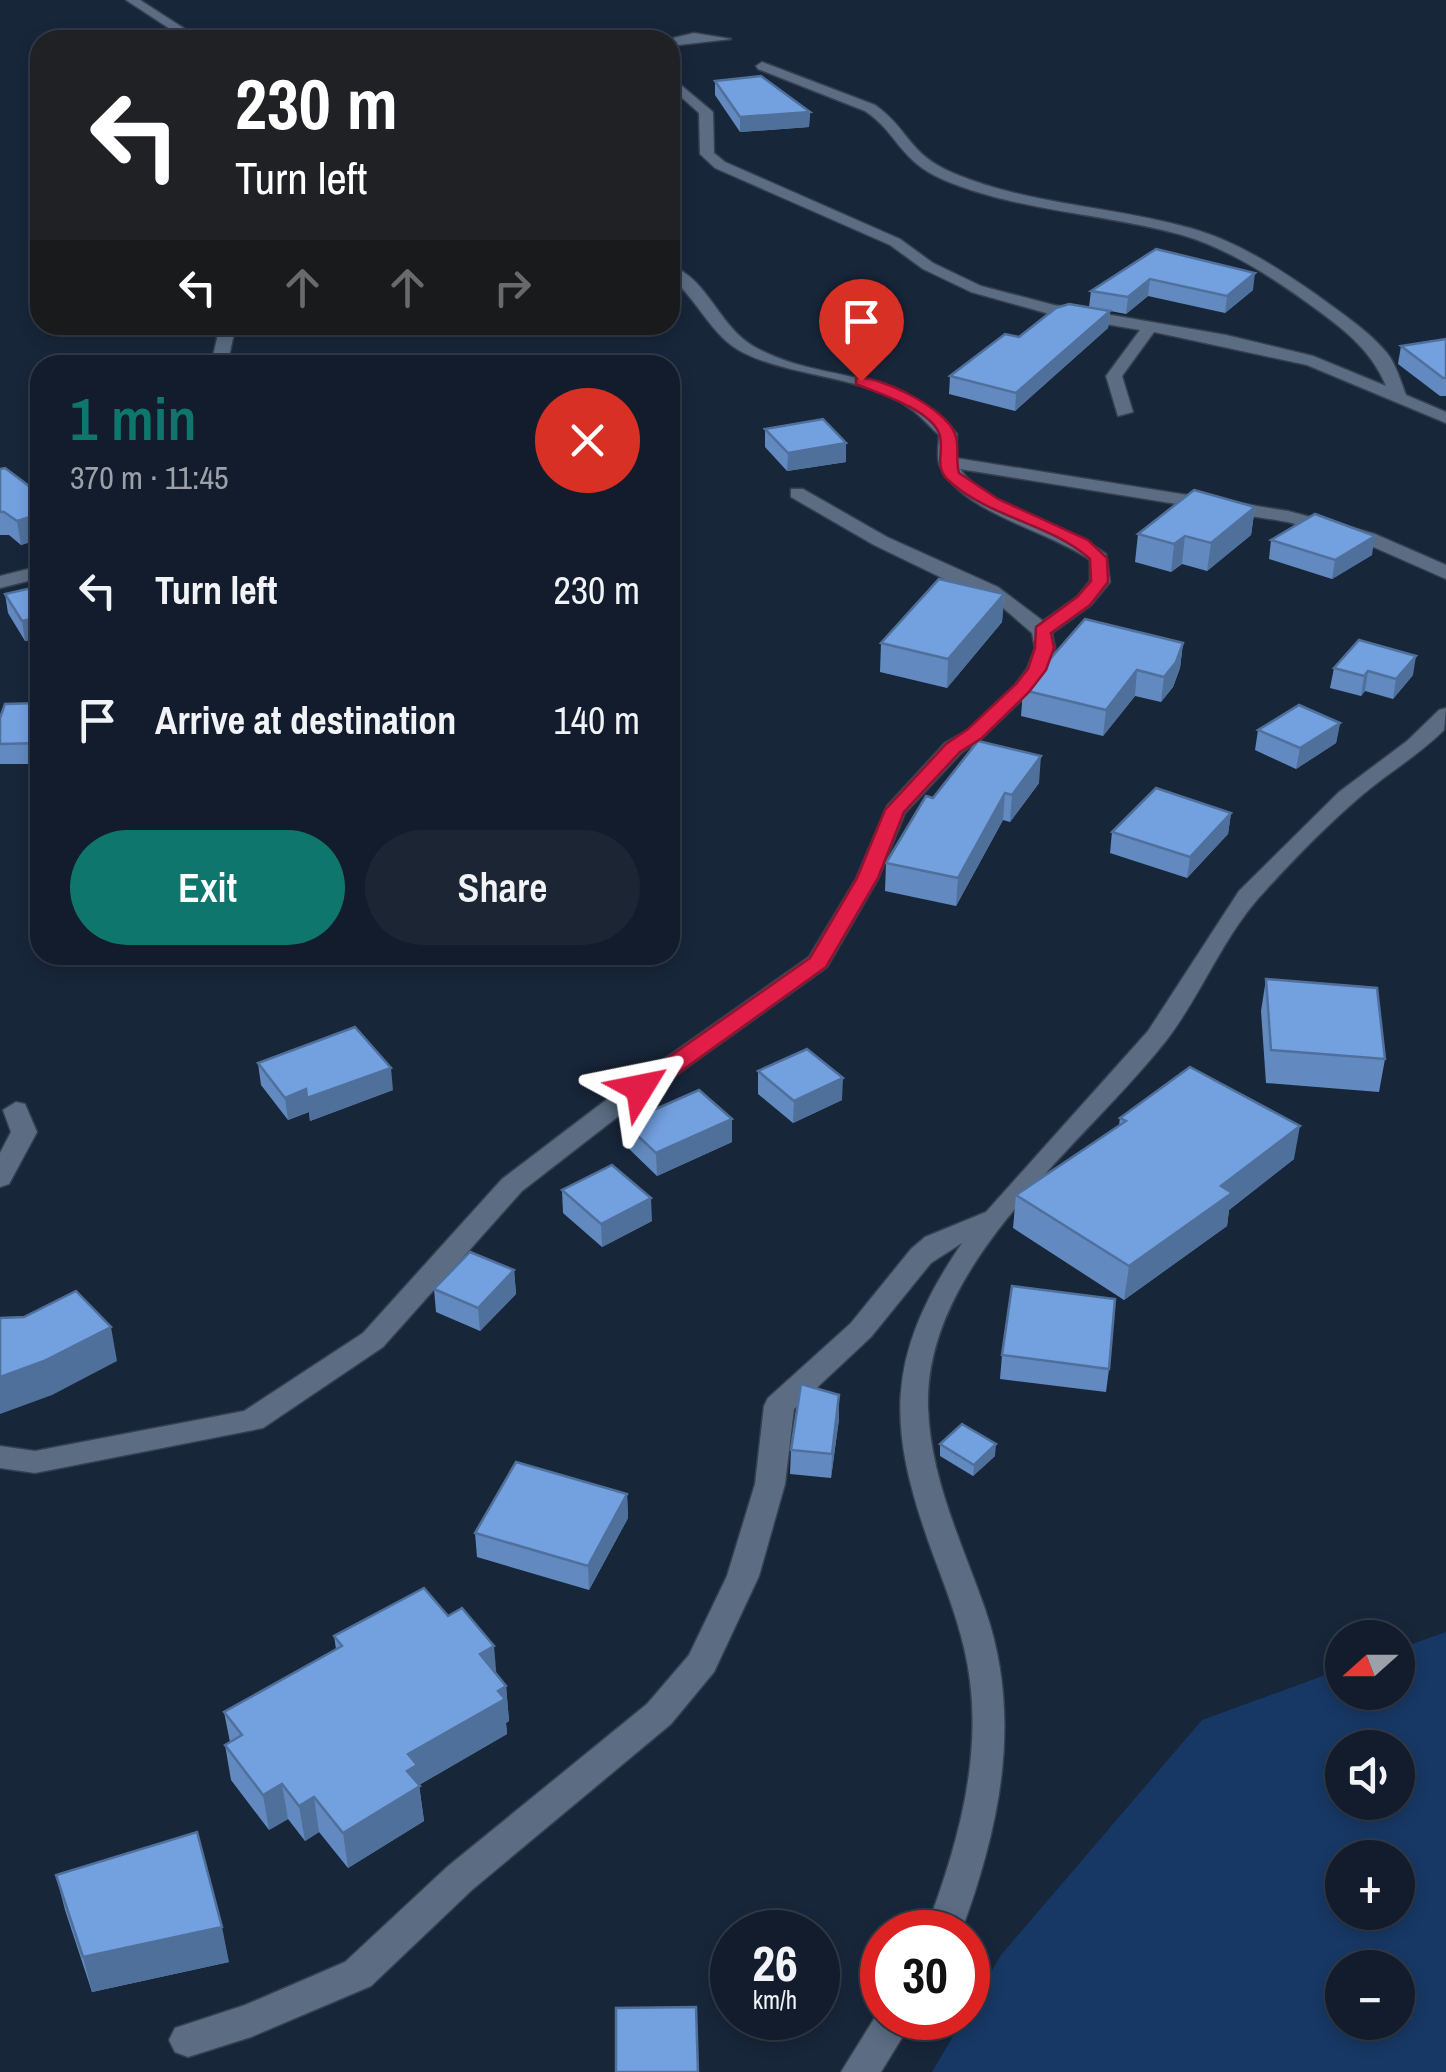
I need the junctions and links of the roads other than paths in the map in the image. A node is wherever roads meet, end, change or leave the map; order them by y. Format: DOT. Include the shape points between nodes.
graph roads {
  1 [pos="132,0"];
  2 [pos="180,30"];
  3 [pos="724,39"];
  4 [pos="680,40"];
  5 [pos="762,66"];
  6 [pos="680,89"];
  7 [pos="680,278"];
  8 [pos="1150,328"];
  9 [pos="1398,396"];
  10 [pos="1124,412"];
  11 [pos="1446,418"];
  12 [pos="947,462"];
  13 [pos="797,493"];
  14 [pos="30,574"];
  15 [pos="1446,574"];
  16 [pos="0,582"];
  17 [pos="1042,631"];
  18 [pos="1442,724"];
  19 [pos="16,1110"];
  20 [pos="0,1178"];
  21 [pos="996,1218"];
  22 [pos="0,1458"];
  23 [pos="951,1910"];
  24 [pos="188,2040"];
  25 [pos="881,2040"];
  26 [pos="860,2072"];
  1 -- 2 [label="street"];
  3 -- 4 [label="street"];
  5 -- 9 [label="street" via="870,108 920,162 966,183 1188,232 1247,256 1326,309 1382,358"];
  6 -- 8 [label="street" via="706,112 708,154 734,174 864,227 976,290"];
  7 -- 12 [label="street" via="718,326 747,349 916,404 948,434"];
  8 -- 9 [label="street" via="1314,361"];
  8 -- 10 [label="street" via="1114,376"];
  9 -- 11 [label="street"];
  12 -- 15 [label="street" via="1278,512 1378,540"];
  12 -- 17 [label="street" via="970,488 1082,543 1098,558 1100,582"];
  13 -- 17 [label="street" via="889,546 971,579 1025,612"];
  14 -- 16 [label="street"];
  17 -- 22 [label="street" via="1037,670 895,810 867,878 818,962 512,1186 373,1340 252,1420 34,1462"];
  18 -- 21 [label="street" via="1353,792 1249,896 1157,1036"];
  19 -- 20 [label="street" via="24,1132"];
  21 -- 23 [label="street" via="946,1290 916,1369 919,1456 981,1648 989,1733 966,1873"];
  21 -- 24 [label="street" via="921,1256 861,1330 779,1406 770,1484 743,1576 702,1662 659,1714 460,1878 358,1974"];
  25 -- 26 [label="street"];
}
